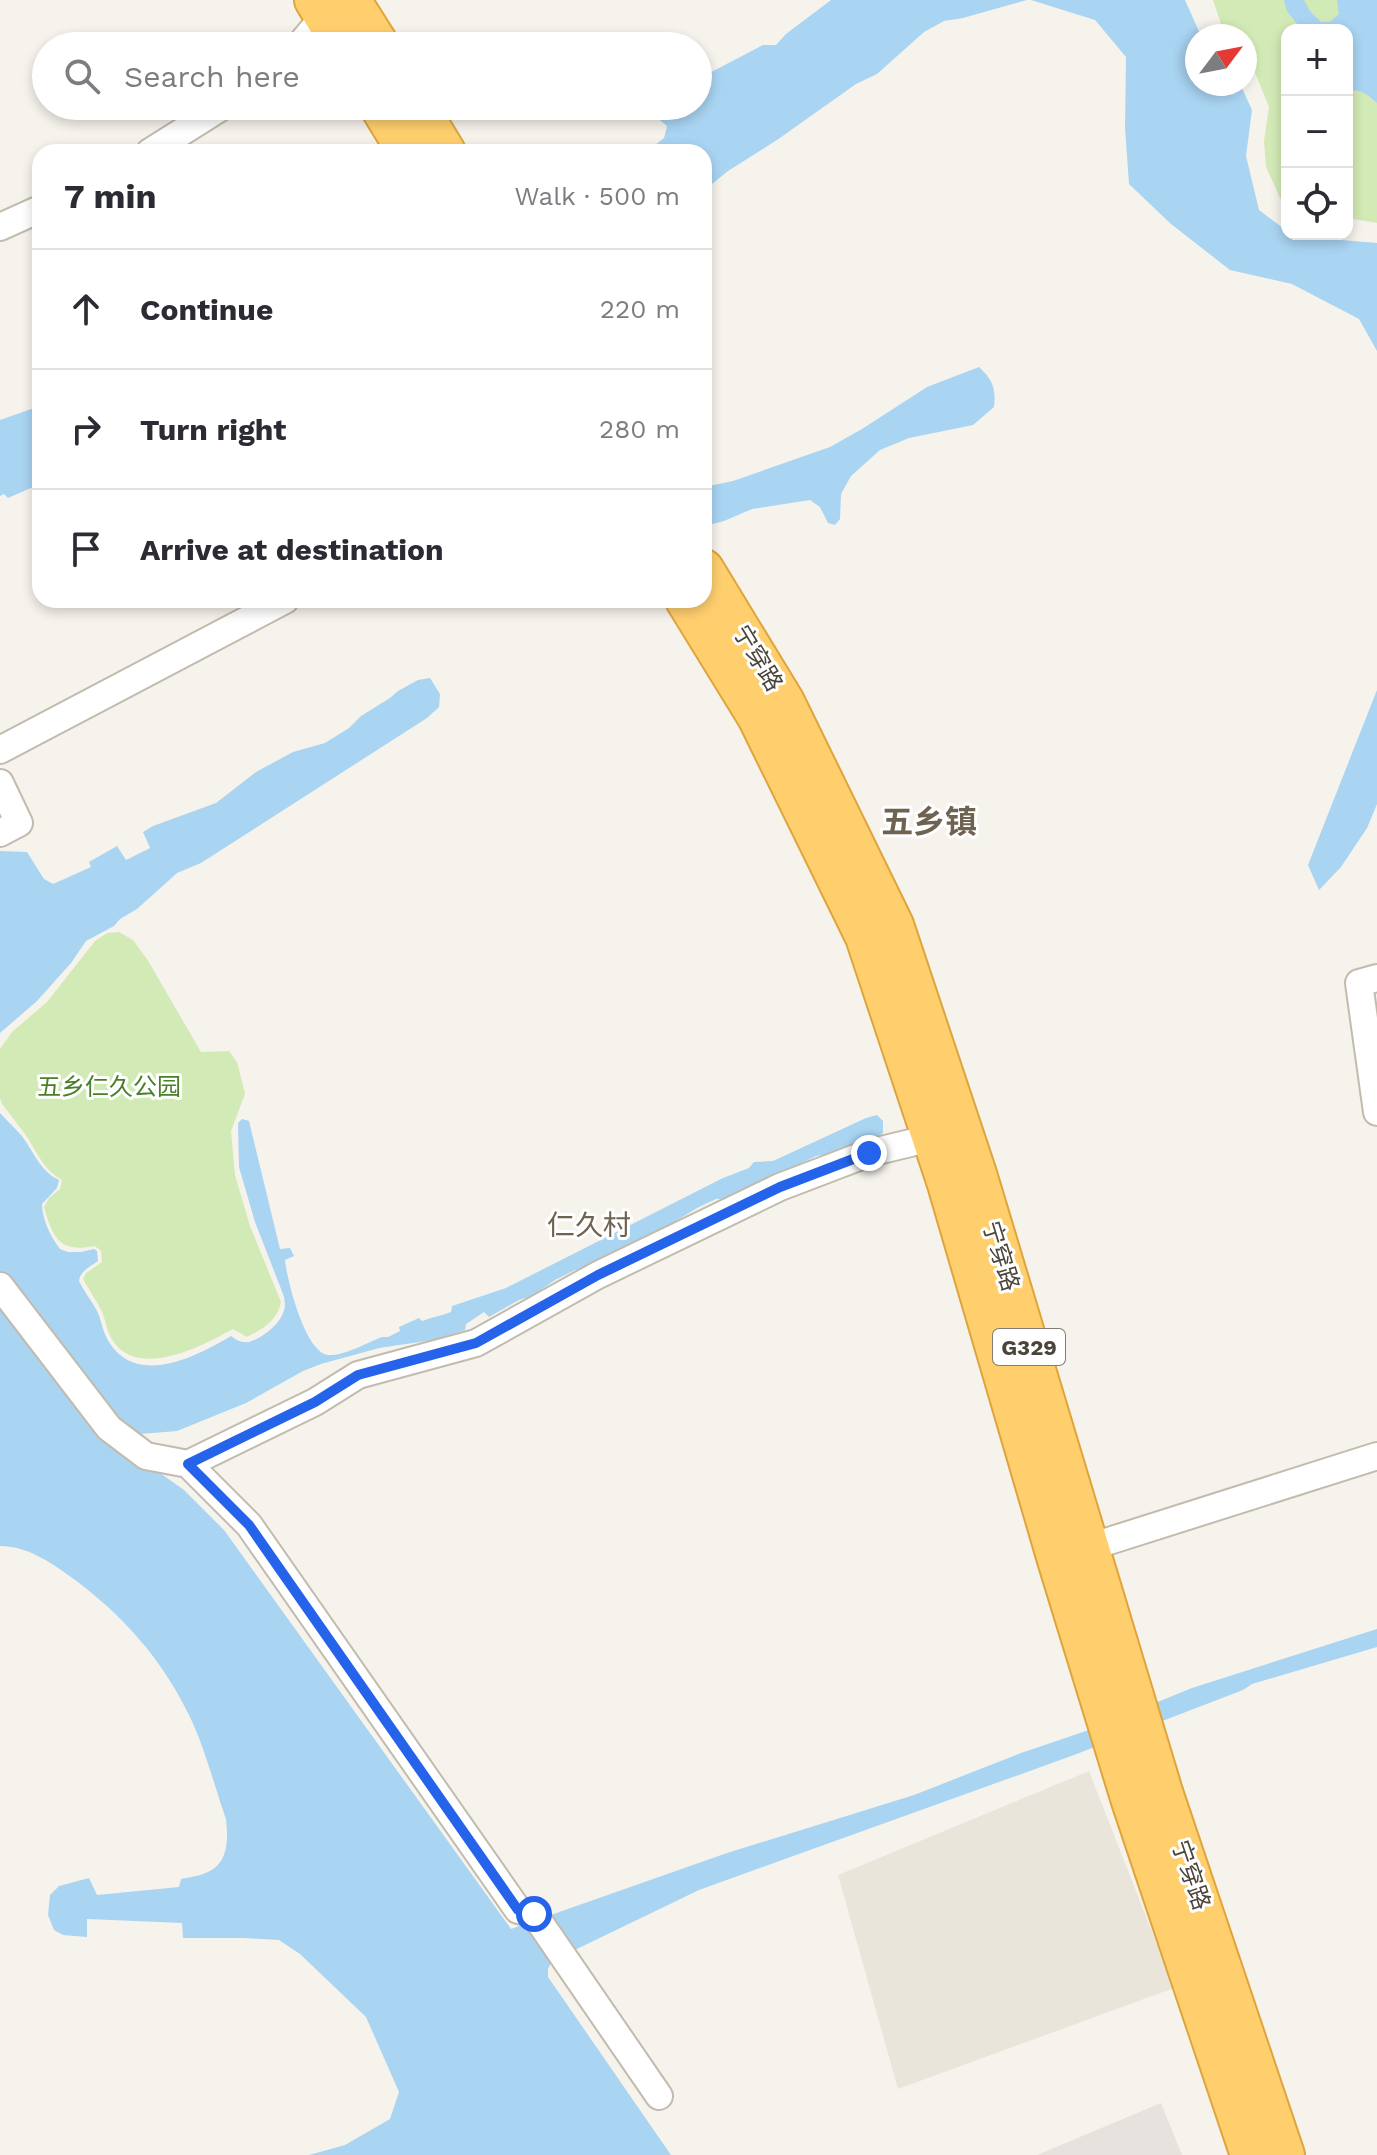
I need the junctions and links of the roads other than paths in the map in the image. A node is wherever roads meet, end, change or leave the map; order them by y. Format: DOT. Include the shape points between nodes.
graph roads {
  1 [pos="334,12"];
  2 [pos="313,32"];
  3 [pos="361,32"];
  4 [pos="201,120"];
  5 [pos="388,120"];
  6 [pos="427,120"];
  7 [pos="163,144"];
  8 [pos="402,144"];
  9 [pos="441,144"];
  10 [pos="32,213"];
  11 [pos="0,227"];
  12 [pos="712,582"];
  13 [pos="270,608"];
  14 [pos="690,608"];
  15 [pos="0,750"];
  16 [pos="0,783"];
  17 [pos="0,833"];
  18 [pos="1377,978"];
  19 [pos="1377,1112"];
  20 [pos="931,1138"];
  21 [pos="0,1286"];
  22 [pos="1377,1456"];
  23 [pos="188,1464"];
  24 [pos="1090,1547"];
  25 [pos="659,2096"];
  26 [pos="1250,2155"];
  27 [pos="1285,2155"];
  1 -- 2 [label="street"];
  1 -- 3 [label="highway"];
  4 -- 7 [label="street"];
  5 -- 8 [label="highway"];
  6 -- 9 [label="highway"];
  10 -- 11 [label="street"];
  12 -- 24 [label="highway, 宁穿路 / G329" via="785,702 894,925 977,1174"];
  13 -- 15 [label="street"];
  14 -- 20 [label="highway, 宁穿路 / G329" via="757,717 865,937"];
  16 -- 17 [label="street" via="19,823"];
  18 -- 19 [label="street" via="1359,983"];
  20 -- 23 [label="street" via="869,1153 780,1187 598,1275 476,1343 358,1375"];
  20 -- 26 [label="highway, 宁穿路 / G329" via="1131,1801"];
  21 -- 23 [label="street" via="109,1428 146,1456"];
  22 -- 24 [label="street"];
  23 -- 25 [label="street" via="249,1525 518,1910 534,1914"];
  24 -- 27 [label="highway, 宁穿路 / G329" via="1163,1792"];
}
